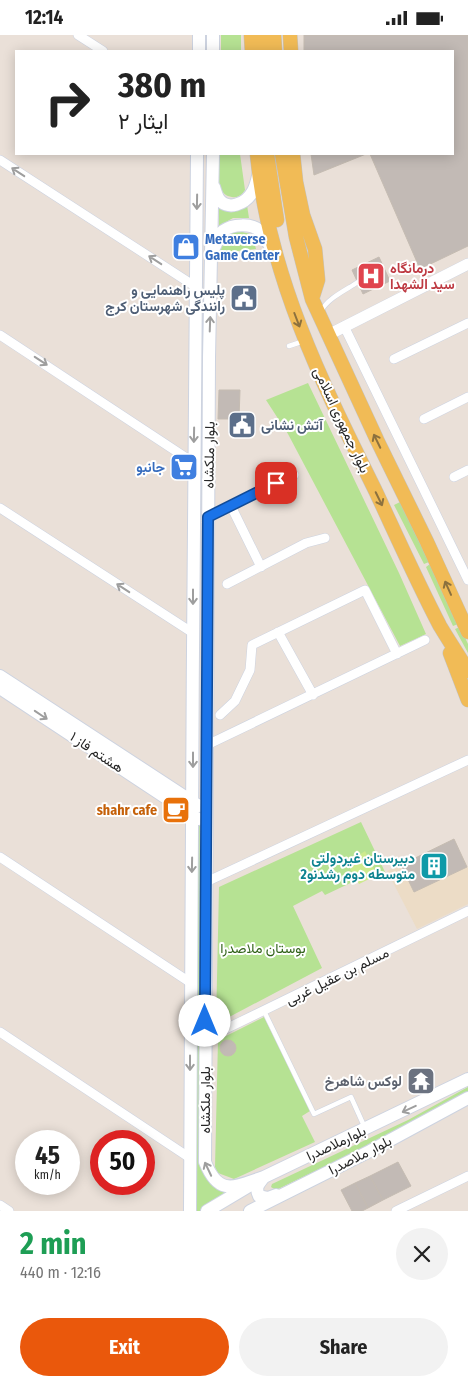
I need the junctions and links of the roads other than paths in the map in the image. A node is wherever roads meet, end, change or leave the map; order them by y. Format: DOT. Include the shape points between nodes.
graph roads {
  1 [pos="78,35"];
  2 [pos="199,35"];
  3 [pos="213,35"];
  4 [pos="251,35"];
  5 [pos="262,35"];
  6 [pos="274,35"];
  7 [pos="290,35"];
  8 [pos="101,50"];
  9 [pos="198,50"];
  10 [pos="213,50"];
  11 [pos="252,50"];
  12 [pos="262,50"];
  13 [pos="275,50"];
  14 [pos="290,50"];
  15 [pos="197,155"];
  16 [pos="213,155"];
  17 [pos="257,155"];
  18 [pos="267,155"];
  19 [pos="282,155"];
  20 [pos="293,155"];
  21 [pos="0,160"];
  22 [pos="259,173"];
  23 [pos="213,183"];
  24 [pos="212,253"];
  25 [pos="275,253"];
  26 [pos="468,264"];
  27 [pos="358,282"];
  28 [pos="196,287"];
  29 [pos="312,299"];
  30 [pos="290,300"];
  31 [pos="319,314"];
  32 [pos="468,323"];
  33 [pos="344,326"];
  34 [pos="0,335"];
  35 [pos="328,335"];
  36 [pos="305,341"];
  37 [pos="289,346"];
  38 [pos="209,358"];
  39 [pos="394,359"];
  40 [pos="195,362"];
  41 [pos="352,387"];
  42 [pos="330,397"];
  43 [pos="468,397"];
  44 [pos="194,405"];
  45 [pos="209,406"];
  46 [pos="424,419"];
  47 [pos="194,463"];
  48 [pos="468,470"];
  49 [pos="294,475"];
  50 [pos="454,477"];
  51 [pos="231,506"];
  52 [pos="0,508"];
  53 [pos="208,517"];
  54 [pos="324,538"];
  55 [pos="261,567"];
  56 [pos="468,580"];
  57 [pos="227,584"];
  58 [pos="458,610"];
  59 [pos="468,621"];
  60 [pos="441,626"];
  61 [pos="278,632"];
  62 [pos="468,632"];
  63 [pos="193,633"];
  64 [pos="425,640"];
  65 [pos="396,654"];
  66 [pos="468,671"];
  67 [pos="0,676"];
  68 [pos="0,688"];
  69 [pos="313,695"];
  70 [pos="468,701"];
  71 [pos="220,715"];
  72 [pos="207,745"];
  73 [pos="468,760"];
  74 [pos="193,802"];
  75 [pos="206,810"];
  76 [pos="193,817"];
  77 [pos="206,825"];
  78 [pos="0,857"];
  79 [pos="206,882"];
  80 [pos="468,911"];
  81 [pos="191,983"];
  82 [pos="264,1011"];
  83 [pos="0,1032"];
  84 [pos="205,1039"];
  85 [pos="468,1079"];
  86 [pos="468,1098"];
  87 [pos="366,1129"];
  88 [pos="190,1158"];
  89 [pos="468,1176"];
  90 [pos="264,1177"];
  91 [pos="302,1185"];
  92 [pos="0,1205"];
  93 [pos="256,1210"];
  94 [pos="9,1211"];
  95 [pos="190,1211"];
  96 [pos="207,1211"];
  97 [pos="396,1211"];
  1 -- 8 [label="street"];
  2 -- 9 [label="main road"];
  3 -- 10 [label="main road"];
  4 -- 11 [label="main road"];
  5 -- 12 [label="main road"];
  6 -- 13 [label="main road"];
  7 -- 14 [label="main road"];
  15 -- 28 [label="main road, بلوار ملکشاه, one-way"];
  16 -- 23 [label="main road, بلوار ملکشاه"];
  17 -- 22 [label="main road, بلوار جمهوری اسلامی"];
  18 -- 30 [label="main road"];
  19 -- 29 [label="main road, بلوار جمهوری اسلامی" via="296,237"];
  20 -- 29 [label="main road" via="303,215 315,249 318,280"];
  28 -- 21 [label="street, one-way"];
  22 -- 23 [label="main road" via="253,192 237,205 220,200"];
  22 -- 25 [label="main road, بلوار جمهوری اسلامی"];
  23 -- 24 [label="main road, بلوار ملکشاه"];
  24 -- 25 [label="main road" via="222,231 241,225 259,231"];
  38 -- 24 [label="main road, بلوار ملکشاه, one-way"];
  25 -- 30 [label="main road, بلوار جمهوری اسلامی"];
  26 -- 33 [label="street"];
  27 -- 31 [label="lane" via="324,306"];
  28 -- 40 [label="main road, بلوار ملکشاه"];
  29 -- 31 [label="main road, بلوار جمهوری اسلامی"];
  30 -- 36 [label="main road, بلوار جمهوری اسلامی, one-way"];
  31 -- 35 [label="main road, بلوار جمهوری اسلامی"];
  32 -- 39 [label="street"];
  33 -- 35 [label="street"];
  33 -- 56 [label="street"];
  34 -- 47 [label="street, one-way"];
  35 -- 41 [label="main road, بلوار جمهوری اسلامی"];
  36 -- 37 [label="lane"];
  36 -- 42 [label="main road, بلوار جمهوری اسلامی"];
  38 -- 40 [label="main road" via="202,366"];
  38 -- 45 [label="main road, بلوار ملکشاه"];
  40 -- 44 [label="main road, بلوار ملکشاه"];
  41 -- 42 [label="main road" via="337,386"];
  58 -- 41 [label="main road, بلوار جمهوری اسلامی, one-way"];
  42 -- 60 [label="main road, بلوار جمهوری اسلامی, one-way"];
  43 -- 46 [label="street"];
  44 -- 45 [label="main road" via="202,400"];
  44 -- 47 [label="main road, بلوار ملکشاه, one-way"];
  45 -- 53 [label="main road, بلوار ملکشاه"];
  47 -- 63 [label="main road, بلوار ملکشاه, one-way"];
  48 -- 50 [label="street"];
  49 -- 51 [label="street"];
  51 -- 53 [label="street"];
  51 -- 55 [label="street"];
  63 -- 52 [label="street, one-way"];
  53 -- 72 [label="main road, بلوار ملکشاه"];
  54 -- 55 [label="street" via="306,543"];
  55 -- 57 [label="street"];
  58 -- 59 [label="main road"];
  58 -- 62 [label="main road, بلوار جمهوری اسلامی"];
  60 -- 66 [label="main road, بلوار جمهوری اسلامی"];
  60 -- 70 [label="main road"];
  61 -- 65 [label="street" via="365,590"];
  61 -- 69 [label="street"];
  61 -- 71 [label="street" via="252,645 250,670 235,701"];
  63 -- 74 [label="main road, بلوار ملکشاه, one-way"];
  64 -- 65 [label="street"];
  65 -- 69 [label="street"];
  67 -- 74 [label="main road, هشتم فاز ۱"];
  68 -- 76 [label="main road, هشتم فاز ۱, one-way"];
  69 -- 72 [label="street"];
  72 -- 75 [label="main road, بلوار ملکشاه"];
  73 -- 79 [label="street"];
  74 -- 75 [label="main road, هشتم فاز ۱"];
  74 -- 76 [label="main road, بلوار ملکشاه"];
  75 -- 77 [label="main road, بلوار ملکشاه"];
  76 -- 77 [label="main road, هشتم فاز ۱"];
  76 -- 81 [label="main road, بلوار ملکشاه, one-way"];
  77 -- 79 [label="main road, بلوار ملکشاه"];
  78 -- 81 [label="street"];
  79 -- 84 [label="main road, بلوار ملکشاه"];
  80 -- 82 [label="street, مسلم بن عقیل غربی"];
  81 -- 88 [label="main road, بلوار ملکشاه, one-way"];
  82 -- 84 [label="street, مسلم بن عقیل غربی"];
  82 -- 87 [label="lane" via="314,1114 351,1097"];
  83 -- 88 [label="street"];
  90 -- 84 [label="main road, بلوار ملکشاه, one-way" via="232,1188 219,1185 210,1174 205,1162"];
  85 -- 87 [label="main road, بلوارملاصدرا, one-way"];
  86 -- 91 [label="main road, بلوار ملاصدرا"];
  87 -- 90 [label="main road, بلوارملاصدرا"];
  88 -- 95 [label="main road, بلوار ملکشاه"];
  89 -- 97 [label="street"];
  90 -- 91 [label="main road" via="256,1190 262,1198"];
  90 -- 96 [label="main road, بلوارملاصدرا"];
  91 -- 93 [label="main road, بلوار ملاصدرا"];
  92 -- 94 [label="street"];
}
